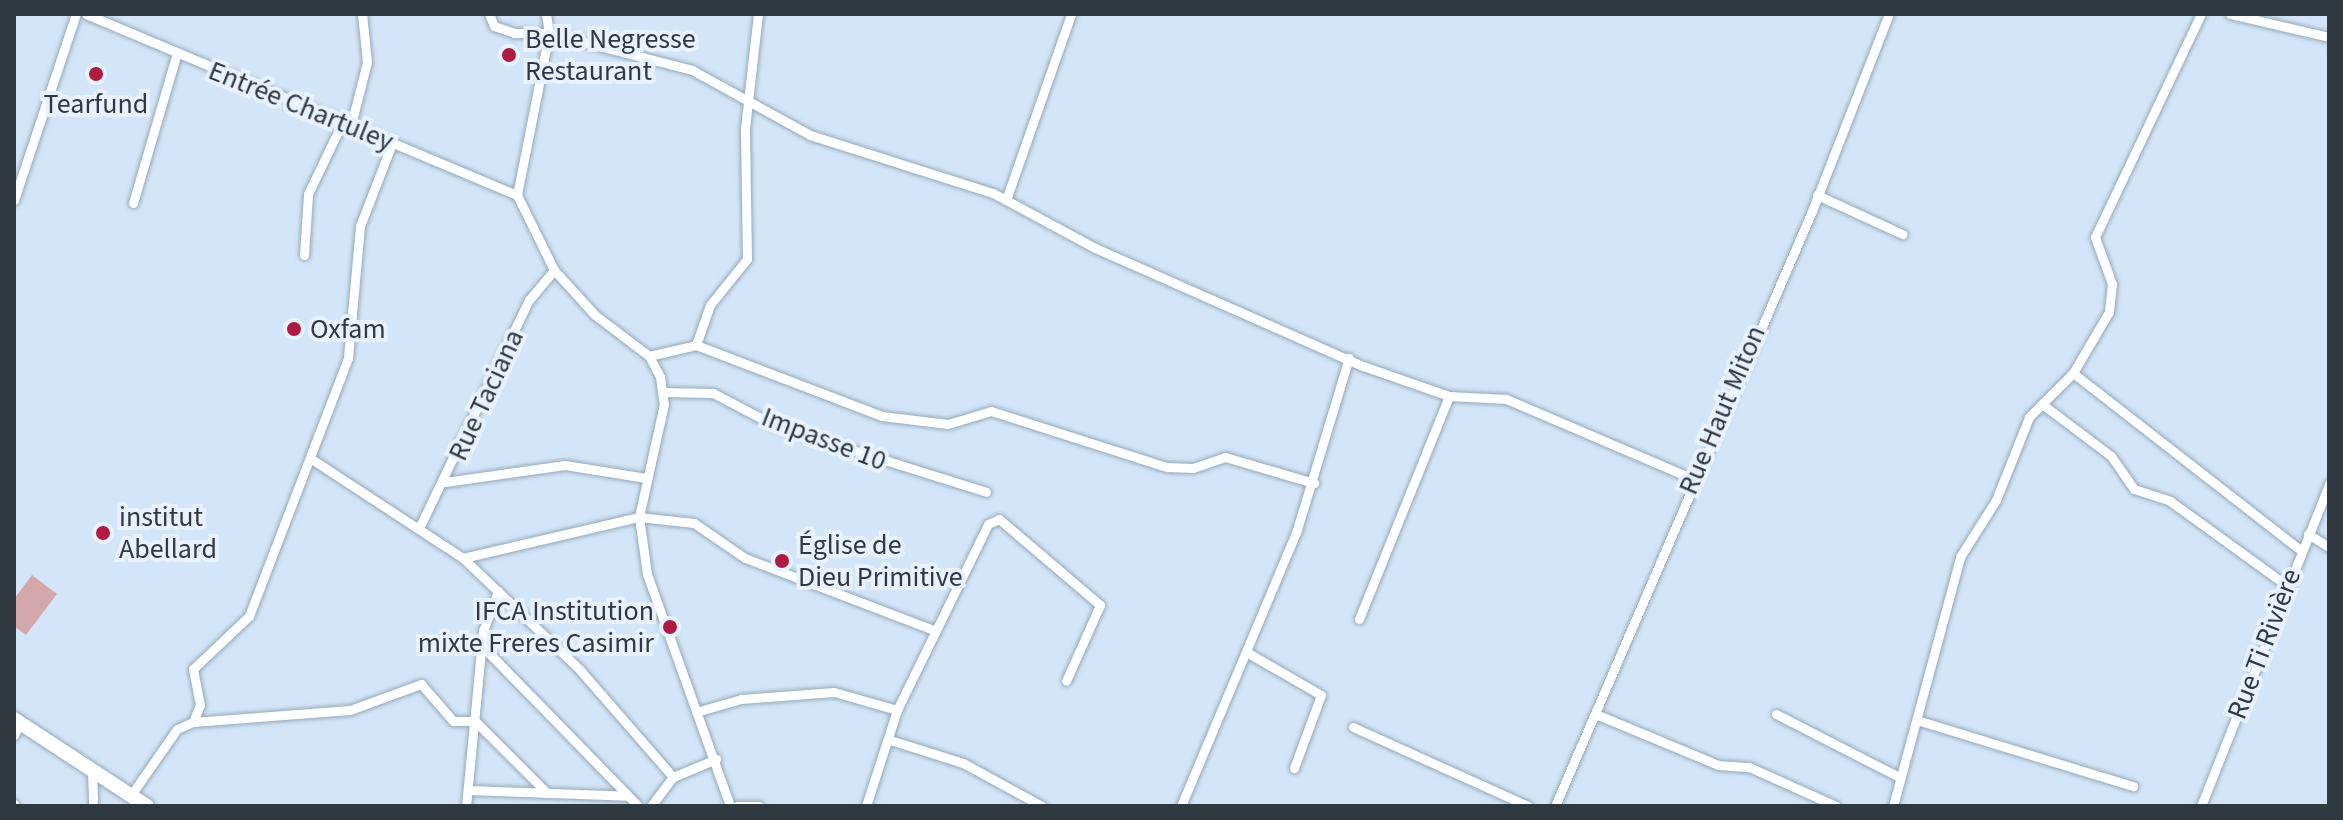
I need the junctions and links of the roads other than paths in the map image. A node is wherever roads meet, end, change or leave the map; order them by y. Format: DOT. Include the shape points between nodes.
graph roads {
  1 [pos="76,14"];
  2 [pos="86,14"];
  3 [pos="362,14"];
  4 [pos="489,14"];
  5 [pos="546,14"];
  6 [pos="758,14"];
  7 [pos="1071,14"];
  8 [pos="1889,14"];
  9 [pos="2201,14"];
  10 [pos="2230,14"];
  11 [pos="549,33"];
  12 [pos="2329,37"];
  13 [pos="176,56"];
  14 [pos="751,100"];
  15 [pos="348,120"];
  16 [pos="393,141"];
  17 [pos="517,195"];
  18 [pos="1817,195"];
  19 [pos="14,200"];
  20 [pos="1006,200"];
  21 [pos="133,203"];
  22 [pos="1902,234"];
  23 [pos="304,255"];
  24 [pos="554,270"];
  25 [pos="696,345"];
  26 [pos="649,356"];
  27 [pos="1349,358"];
  28 [pos="2073,373"];
  29 [pos="662,392"];
  30 [pos="1449,396"];
  31 [pos="2042,404"];
  32 [pos="313,460"];
  33 [pos="646,478"];
  34 [pos="1694,479"];
  35 [pos="445,482"];
  36 [pos="1314,483"];
  37 [pos="2329,484"];
  38 [pos="986,492"];
  39 [pos="639,517"];
  40 [pos="421,524"];
  41 [pos="2308,534"];
  42 [pos="2329,547"];
  43 [pos="2299,549"];
  44 [pos="463,558"];
  45 [pos="2286,585"];
  46 [pos="498,591"];
  47 [pos="1359,619"];
  48 [pos="936,631"];
  49 [pos="483,647"];
  50 [pos="1248,653"];
  51 [pos="1066,681"];
  52 [pos="897,710"];
  53 [pos="696,712"];
  54 [pos="1776,714"];
  55 [pos="1598,715"];
  56 [pos="475,721"];
  57 [pos="1920,721"];
  58 [pos="193,722"];
  59 [pos="16,726"];
  60 [pos="1353,727"];
  61 [pos="890,740"];
  62 [pos="716,759"];
  63 [pos="1294,768"];
  64 [pos="92,770"];
  65 [pos="673,777"];
  66 [pos="1901,778"];
  67 [pos="2133,786"];
  68 [pos="468,790"];
  69 [pos="547,793"];
  70 [pos="131,795"];
  71 [pos="628,796"];
  72 [pos="93,806"];
  73 [pos="147,806"];
  74 [pos="466,806"];
  75 [pos="638,806"];
  76 [pos="651,806"];
  77 [pos="730,806"];
  78 [pos="737,806"];
  79 [pos="759,806"];
  80 [pos="866,806"];
  81 [pos="1042,806"];
  82 [pos="1181,806"];
  83 [pos="1528,806"];
  84 [pos="1555,806"];
  85 [pos="1836,806"];
  86 [pos="1893,806"];
  87 [pos="2201,806"];
  1 -- 19 [label="street"];
  2 -- 13 [label="street, Entrée Chartuley"];
  3 -- 15 [label="street" via="367,62"];
  4 -- 11 [label="street" via="494,26 514,33"];
  5 -- 11 [label="street"];
  6 -- 14 [label="street"];
  7 -- 20 [label="street"];
  8 -- 18 [label="street, Rue Haut Miton"];
  9 -- 28 [label="street" via="2095,237 2111,303"];
  10 -- 12 [label="street"];
  11 -- 14 [label="street" via="692,70"];
  11 -- 17 [label="street"];
  13 -- 15 [label="street, Entrée Chartuley"];
  13 -- 21 [label="street"];
  14 -- 20 [label="street" via="810,135"];
  14 -- 25 [label="street" via="747,259 710,305"];
  15 -- 16 [label="street, Entrée Chartuley"];
  15 -- 23 [label="street" via="308,194"];
  16 -- 17 [label="street, Entrée Chartuley"];
  16 -- 32 [label="street" via="360,226 348,358"];
  17 -- 24 [label="street"];
  18 -- 22 [label="street"];
  18 -- 34 [label="street, Rue Haut Miton"];
  20 -- 27 [label="street" via="1217,304"];
  24 -- 26 [label="street" via="595,315"];
  24 -- 35 [label="street, Rue Taciana" via="529,300"];
  25 -- 26 [label="street"];
  25 -- 36 [label="street" via="882,416 948,424 991,411 1167,467 1193,468 1225,457"];
  26 -- 29 [label="street"];
  27 -- 30 [label="street"];
  27 -- 36 [label="street"];
  28 -- 31 [label="street"];
  28 -- 43 [label="street"];
  29 -- 33 [label="street"];
  29 -- 38 [label="street, Impasse 10" via="713,393 776,426"];
  30 -- 34 [label="street" via="1506,399"];
  30 -- 47 [label="street"];
  31 -- 45 [label="street" via="2111,456 2134,489 2170,501"];
  31 -- 57 [label="street" via="1960,557"];
  32 -- 40 [label="street"];
  32 -- 58 [label="street" via="249,616 193,669 200,705"];
  33 -- 35 [label="street" via="565,465"];
  33 -- 39 [label="street"];
  34 -- 55 [label="street, Rue Haut Miton"];
  35 -- 40 [label="street, Rue Taciana"];
  36 -- 50 [label="street"];
  37 -- 41 [label="street, Rue Ti Rivière"];
  39 -- 44 [label="street"];
  39 -- 48 [label="street" via="694,523 745,558"];
  39 -- 53 [label="street" via="647,574"];
  40 -- 44 [label="street"];
  41 -- 42 [label="street"];
  41 -- 43 [label="street, Rue Ti Rivière"];
  43 -- 45 [label="street, Rue Ti Rivière"];
  44 -- 46 [label="street"];
  45 -- 87 [label="street, Rue Ti Rivière"];
  46 -- 49 [label="street"];
  46 -- 65 [label="street"];
  48 -- 51 [label="street" via="988,524 999,519 1100,605"];
  48 -- 52 [label="street"];
  49 -- 56 [label="street"];
  49 -- 71 [label="street"];
  50 -- 63 [label="street" via="1321,695"];
  50 -- 82 [label="street"];
  52 -- 53 [label="street" via="834,692 741,699"];
  52 -- 61 [label="street"];
  53 -- 62 [label="street"];
  54 -- 66 [label="street"];
  55 -- 84 [label="street, Rue Haut Miton"];
  55 -- 85 [label="street" via="1718,765 1749,767"];
  56 -- 58 [label="street" via="453,721 421,684 350,710"];
  56 -- 68 [label="street"];
  56 -- 69 [label="street"];
  57 -- 66 [label="street"];
  57 -- 67 [label="street"];
  58 -- 70 [label="street" via="177,729"];
  59 -- 64 [label="main road"];
  60 -- 83 [label="street"];
  61 -- 80 [label="street"];
  61 -- 81 [label="street" via="963,763"];
  62 -- 65 [label="street"];
  62 -- 77 [label="street"];
  64 -- 70 [label="main road"];
  64 -- 72 [label="street"];
  65 -- 76 [label="street"];
  66 -- 86 [label="street"];
  68 -- 69 [label="street"];
  68 -- 74 [label="street"];
  69 -- 71 [label="street"];
  70 -- 73 [label="main road"];
  71 -- 75 [label="street"];
  78 -- 79 [label="street"];
}
